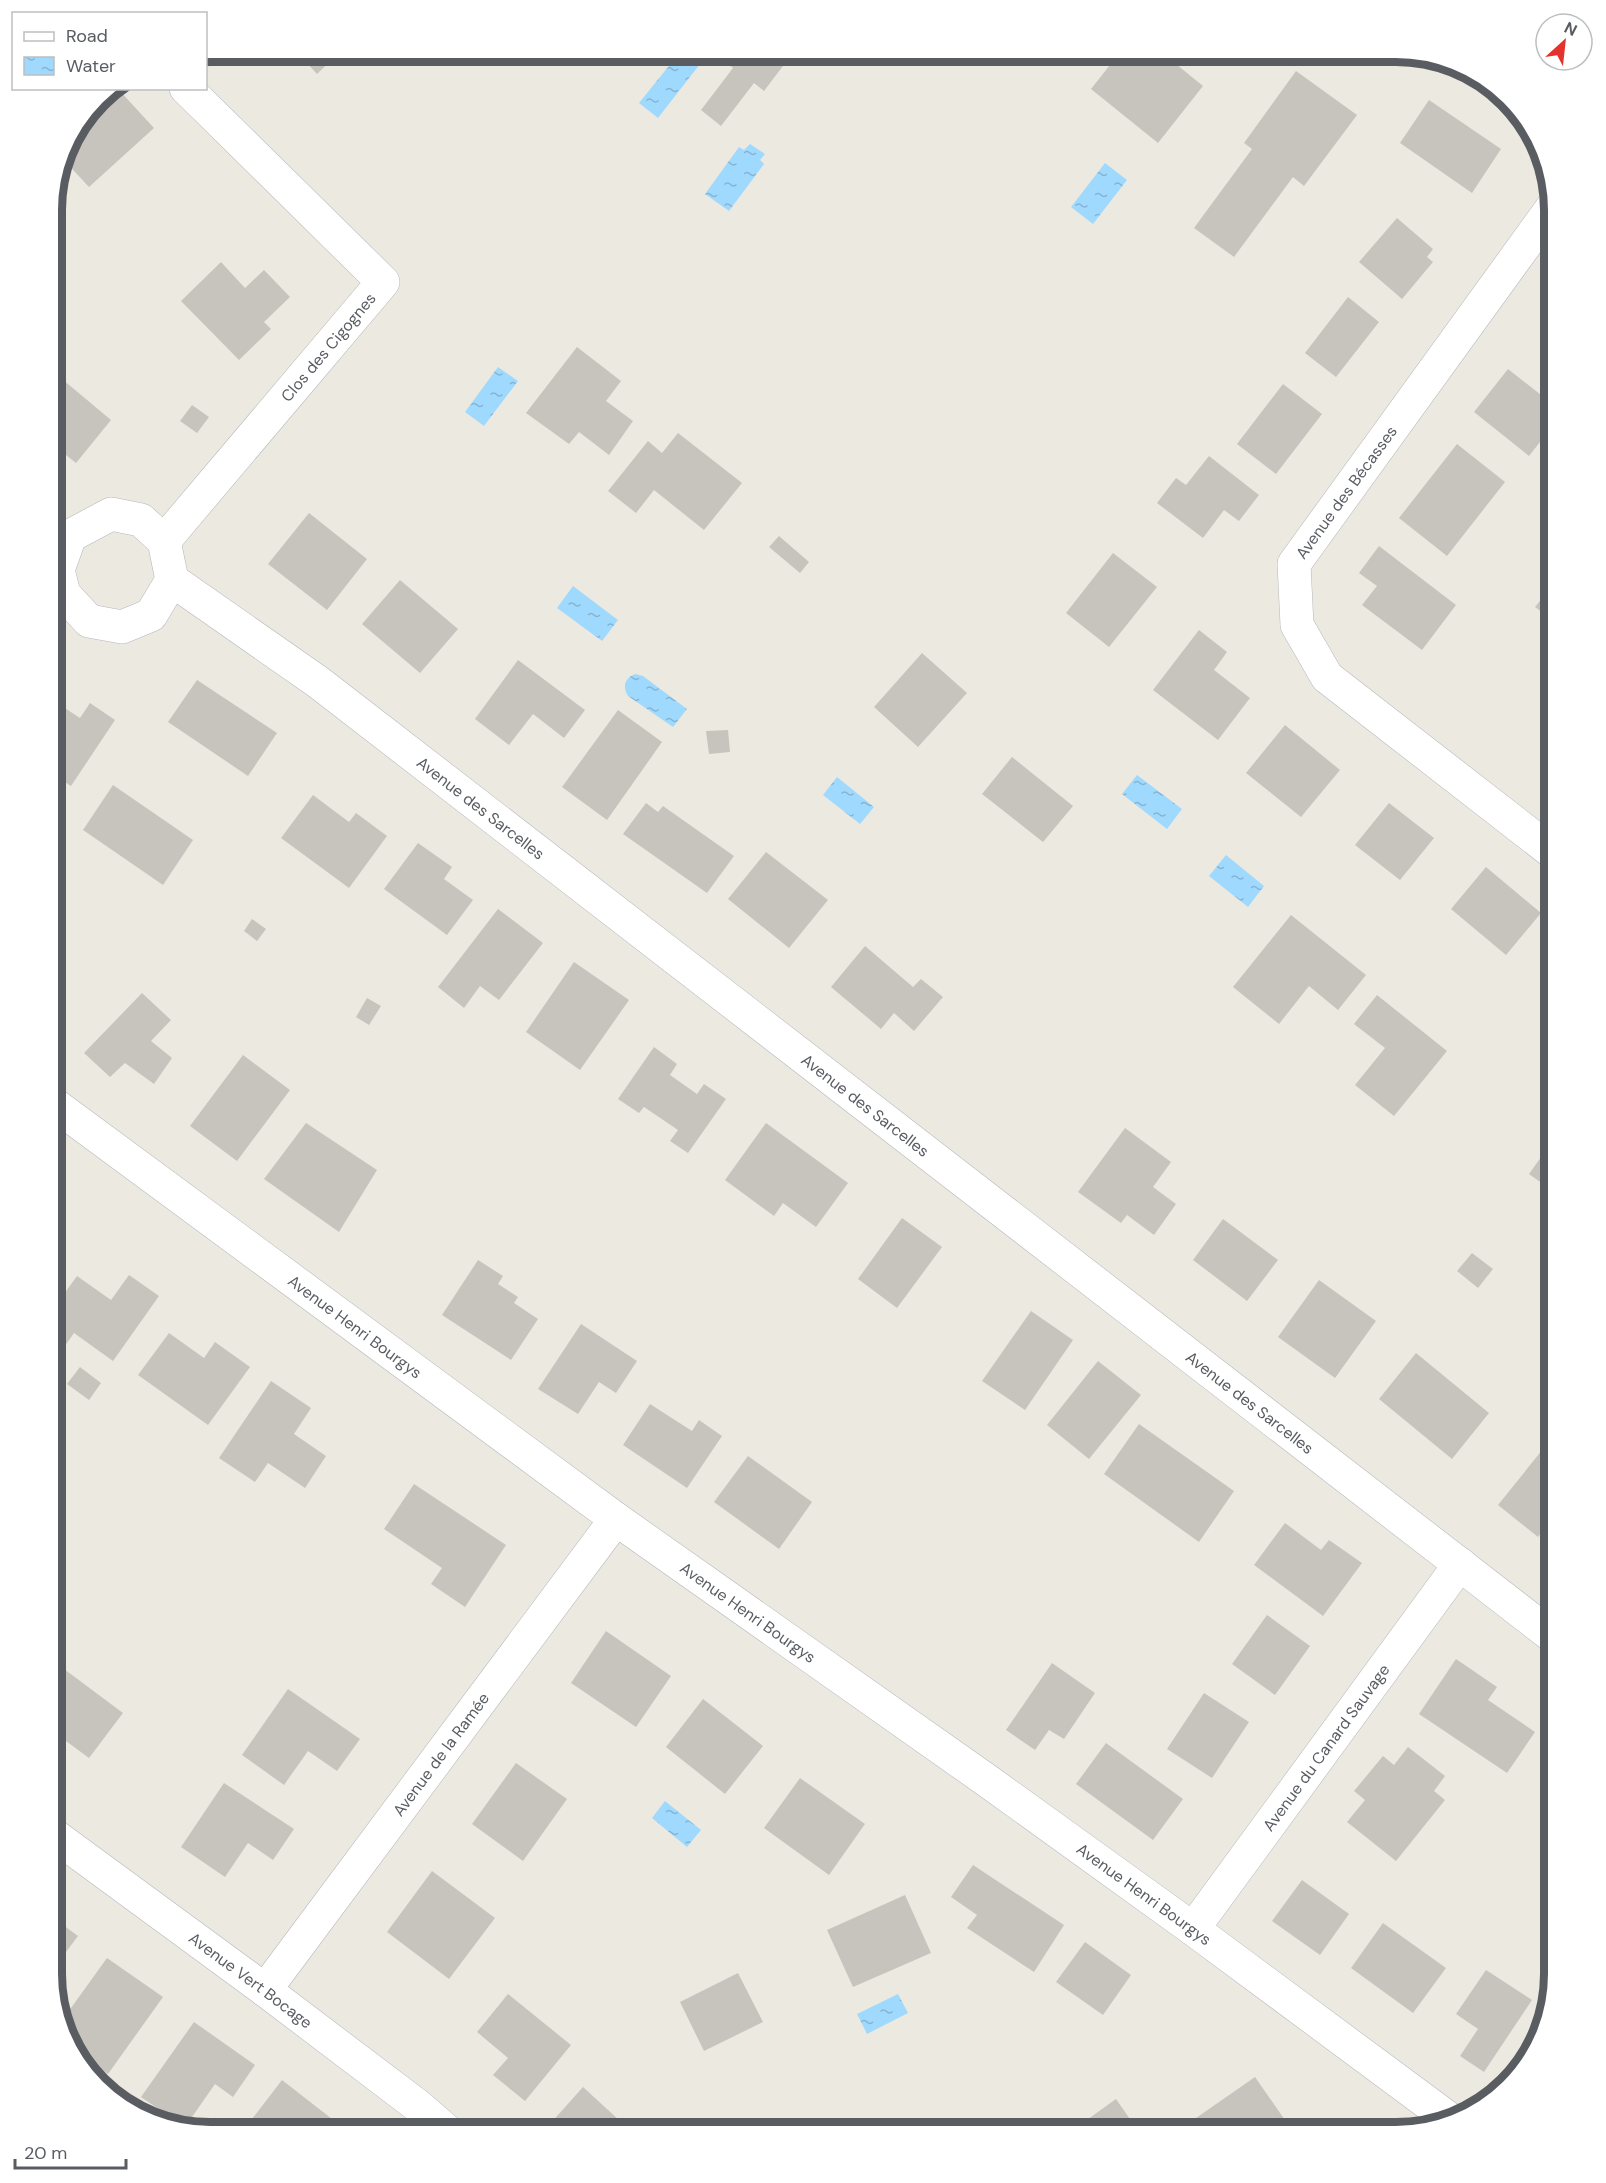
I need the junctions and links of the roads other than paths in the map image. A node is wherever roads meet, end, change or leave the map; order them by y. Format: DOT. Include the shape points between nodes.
graph roads {
  1 [pos="188,90"];
  2 [pos="1544,219"];
  3 [pos="164,542"];
  4 [pos="62,553"];
  5 [pos="171,580"];
  6 [pos="62,588"];
  7 [pos="1544,845"];
  8 [pos="62,1110"];
  9 [pos="616,1519"];
  10 [pos="1460,1564"];
  11 [pos="1544,1629"];
  12 [pos="62,1841"];
  13 [pos="1193,1929"];
  14 [pos="265,1990"];
  15 [pos="1442,2114"];
  16 [pos="436,2121"];
  1 -- 3 [label="street, Clos des Cigognes" via="383,282"];
  2 -- 7 [label="street, Avenue des Bécasses" via="1294,564 1297,625 1327,677"];
  3 -- 4 [label="street" via="141,520 111,514 70,536"];
  3 -- 5 [label="street"];
  5 -- 6 [label="street" via="151,615 122,627 89,621"];
  5 -- 10 [label="street, Avenue des Sarcelles" via="318,682"];
  8 -- 9 [label="street, Avenue Henri Bourgys"];
  9 -- 13 [label="street, Avenue Henri Bourgys"];
  9 -- 14 [label="street, Avenue de la Ramée"];
  10 -- 11 [label="street, Avenue des Sarcelles"];
  10 -- 13 [label="street, Avenue du Canard Sauvage"];
  12 -- 14 [label="street, Avenue Vert Bocage"];
  13 -- 15 [label="street, Avenue Henri Bourgys"];
  14 -- 16 [label="street, Avenue Vert Bocage"];
}
